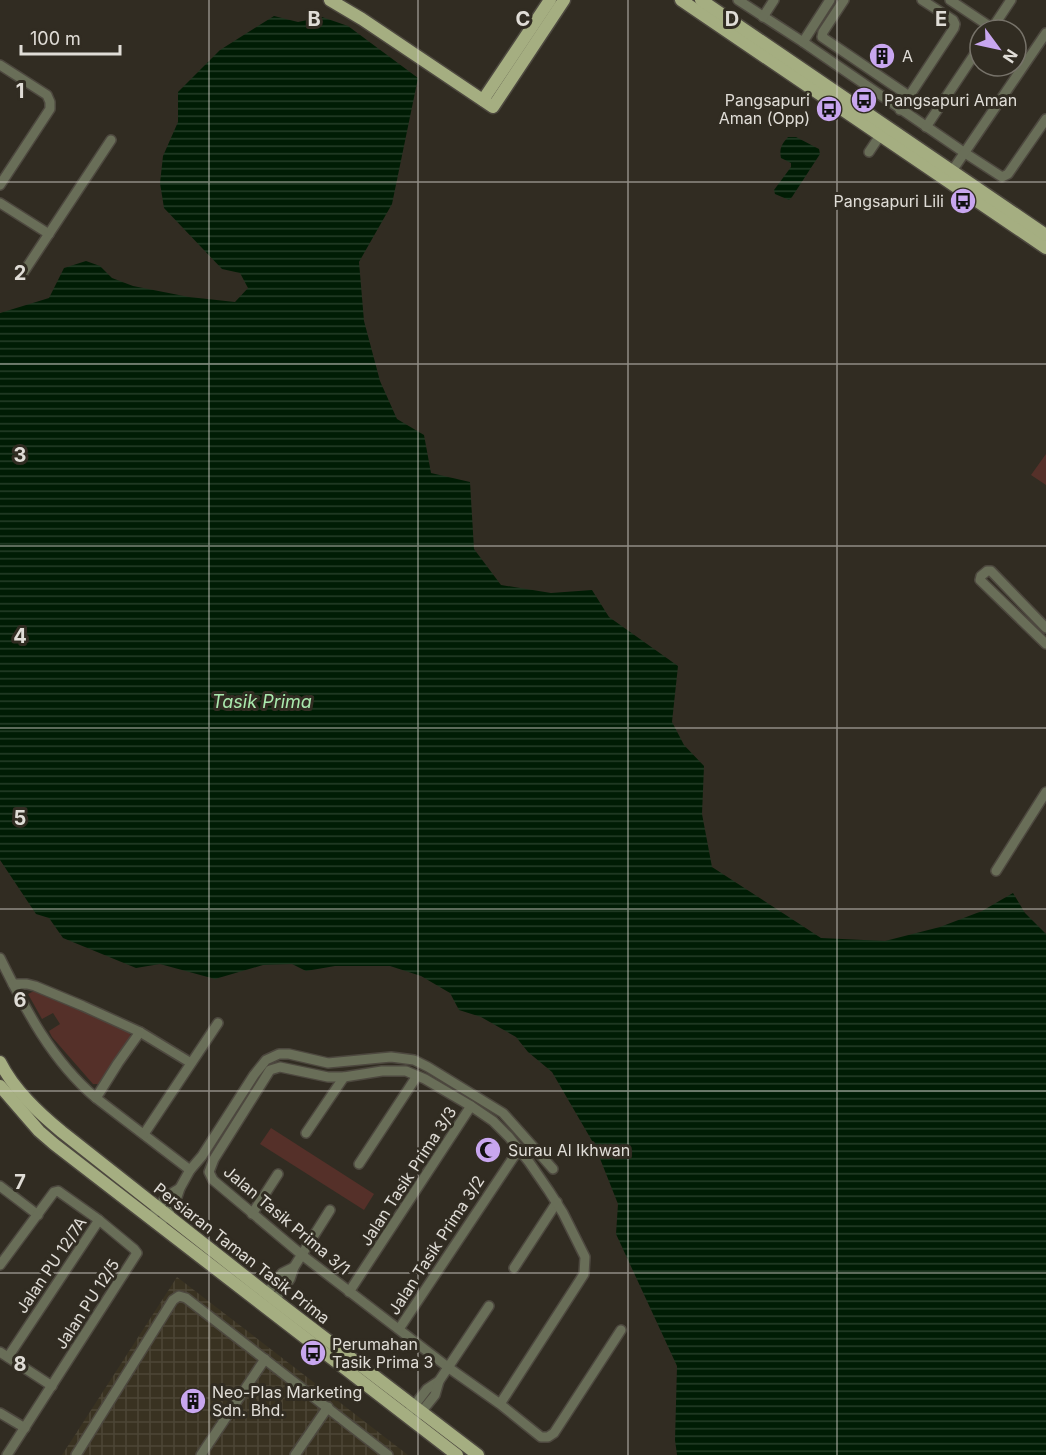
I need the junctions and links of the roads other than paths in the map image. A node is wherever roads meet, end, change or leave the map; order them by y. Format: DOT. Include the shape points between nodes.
graph roads {
  1 [pos="330,0"];
  2 [pos="550,0"];
  3 [pos="564,0"];
  4 [pos="738,0"];
  5 [pos="774,0"];
  6 [pos="830,0"];
  7 [pos="844,0"];
  8 [pos="922,0"];
  9 [pos="951,0"];
  10 [pos="1011,0"];
  11 [pos="691,2"];
  12 [pos="763,17"];
  13 [pos="976,18"];
  14 [pos="999,18"];
  15 [pos="1046,33"];
  16 [pos="804,42"];
  17 [pos="968,64"];
  18 [pos="0,65"];
  19 [pos="909,96"];
  20 [pos="483,100"];
  21 [pos="900,110"];
  22 [pos="1046,119"];
  23 [pos="926,127"];
  24 [pos="883,131"];
  25 [pos="111,140"];
  26 [pos="870,152"];
  27 [pos="965,153"];
  28 [pos="952,171"];
  29 [pos="0,185"];
  30 [pos="0,203"];
  31 [pos="49,234"];
  32 [pos="1046,235"];
  33 [pos="1046,248"];
  34 [pos="23,273"];
  35 [pos="1046,628"];
  36 [pos="1046,644"];
  37 [pos="1046,792"];
  38 [pos="996,871"];
  39 [pos="0,958"];
  40 [pos="13,984"];
  41 [pos="218,1023"];
  42 [pos="140,1032"];
  43 [pos="191,1063"];
  44 [pos="2,1069"];
  45 [pos="417,1076"];
  46 [pos="344,1077"];
  47 [pos="0,1086"];
  48 [pos="96,1098"];
  49 [pos="471,1106"];
  50 [pos="306,1133"];
  51 [pos="144,1134"];
  52 [pos="519,1149"];
  53 [pos="359,1164"];
  54 [pos="553,1169"];
  55 [pos="190,1170"];
  56 [pos="278,1174"];
  57 [pos="0,1186"];
  58 [pos="557,1202"];
  59 [pos="330,1210"];
  60 [pos="252,1214"];
  61 [pos="38,1215"];
  62 [pos="159,1216"];
  63 [pos="99,1220"];
  64 [pos="302,1255"];
  65 [pos="0,1266"];
  66 [pos="514,1268"];
  67 [pos="350,1292"];
  68 [pos="271,1296"];
  69 [pos="489,1306"];
  70 [pos="399,1329"];
  71 [pos="621,1330"];
  72 [pos="4,1355"];
  73 [pos="265,1359"];
  74 [pos="449,1368"];
  75 [pos="52,1386"];
  76 [pos="500,1404"];
  77 [pos="328,1407"];
  78 [pos="0,1413"];
  79 [pos="414,1414"];
  80 [pos="25,1428"];
  81 [pos="7,1455"];
  82 [pos="76,1455"];
  83 [pos="201,1455"];
  84 [pos="296,1455"];
  85 [pos="388,1455"];
  86 [pos="457,1455"];
  87 [pos="478,1455"];
  1 -- 20 [label="main road"];
  2 -- 20 [label="main road"];
  3 -- 20 [label="main road" via="493,107"];
  4 -- 12 [label="street"];
  5 -- 12 [label="street"];
  6 -- 16 [label="street"];
  7 -- 19 [label="street" via="822,37"];
  8 -- 19 [label="street" via="953,20 954,28"];
  9 -- 13 [label="street"];
  10 -- 14 [label="street"];
  11 -- 24 [label="main road"];
  12 -- 16 [label="street"];
  15 -- 27 [label="street"];
  16 -- 21 [label="street"];
  17 -- 23 [label="street"];
  18 -- 29 [label="street" via="47,95 50,102 50,109"];
  19 -- 21 [label="street"];
  21 -- 23 [label="street"];
  22 -- 27 [label="street" via="1002,177"];
  23 -- 27 [label="street"];
  24 -- 26 [label="street"];
  24 -- 28 [label="main road"];
  24 -- 33 [label="main road"];
  25 -- 31 [label="street"];
  27 -- 28 [label="street"];
  28 -- 32 [label="main road"];
  30 -- 31 [label="street"];
  31 -- 34 [label="street"];
  35 -- 36 [label="street" via="991,571 981,576"];
  37 -- 38 [label="street"];
  39 -- 40 [label="street"];
  40 -- 42 [label="street" via="35,986"];
  40 -- 48 [label="street" via="44,1040"];
  41 -- 43 [label="street"];
  42 -- 43 [label="street"];
  42 -- 48 [label="street"];
  43 -- 51 [label="street"];
  44 -- 62 [label="main road, Persiaran Taman Tasik Prima" via="41,1115"];
  45 -- 46 [label="street, Jalan Tasik Prima 3/1" via="406,1071 382,1071"];
  45 -- 49 [label="street, Jalan Tasik Prima 3/1"];
  45 -- 53 [label="street"];
  46 -- 50 [label="street"];
  46 -- 60 [label="street, Jalan Tasik Prima 3/1" via="280,1067 270,1070 209,1172 218,1185"];
  47 -- 62 [label="main road, Persiaran Taman Tasik Prima" via="39,1131"];
  48 -- 51 [label="street"];
  49 -- 52 [label="street, Jalan Tasik Prima 3/1" via="493,1121"];
  49 -- 67 [label="street, Jalan Tasik Prima 3/3"];
  51 -- 55 [label="street"];
  52 -- 58 [label="street, Jalan Tasik Prima 3/1"];
  52 -- 70 [label="street, Jalan Tasik Prima 3/2"];
  54 -- 55 [label="street" via="503,1113 414,1060 391,1057 328,1063 279,1054 266,1060 254,1075"];
  55 -- 62 [label="street" via="180,1188 167,1196"];
  56 -- 60 [label="street"];
  57 -- 61 [label="street"];
  58 -- 66 [label="street"];
  58 -- 76 [label="street, Jalan Tasik Prima 3/1" via="585,1257 584,1274"];
  59 -- 64 [label="street"];
  60 -- 64 [label="street, Jalan Tasik Prima 3/1"];
  61 -- 63 [label="street, Jalan PU 12/5" via="58,1191"];
  61 -- 65 [label="street"];
  62 -- 68 [label="main road, Persiaran Taman Tasik Prima"];
  62 -- 79 [label="main road, Persiaran Taman Tasik Prima"];
  63 -- 72 [label="street, Jalan PU 12/7A"];
  63 -- 75 [label="street, Jalan PU 12/5" via="136,1253"];
  64 -- 67 [label="street, Jalan Tasik Prima 3/1"];
  64 -- 68 [label="street" via="294,1267 282,1273"];
  67 -- 70 [label="street, Jalan Tasik Prima 3/1"];
  68 -- 79 [label="main road, Persiaran Taman Tasik Prima"];
  69 -- 74 [label="street"];
  70 -- 74 [label="street, Jalan Tasik Prima 3/1"];
  71 -- 76 [label="street, Jalan Tasik Prima 3/1" via="548,1437 541,1437"];
  72 -- 75 [label="street"];
  73 -- 77 [label="street"];
  73 -- 82 [label="street" via="179,1296"];
  73 -- 83 [label="street"];
  74 -- 76 [label="street, Jalan Tasik Prima 3/1"];
  74 -- 79 [label="street" via="440,1381 427,1389"];
  75 -- 80 [label="street, Jalan PU 12/5"];
  77 -- 84 [label="street"];
  77 -- 85 [label="street"];
  78 -- 80 [label="street"];
  79 -- 86 [label="main road, Persiaran Taman Tasik Prima"];
  79 -- 87 [label="main road, Persiaran Taman Tasik Prima"];
  80 -- 81 [label="street, Jalan PU 12/5"];
}
